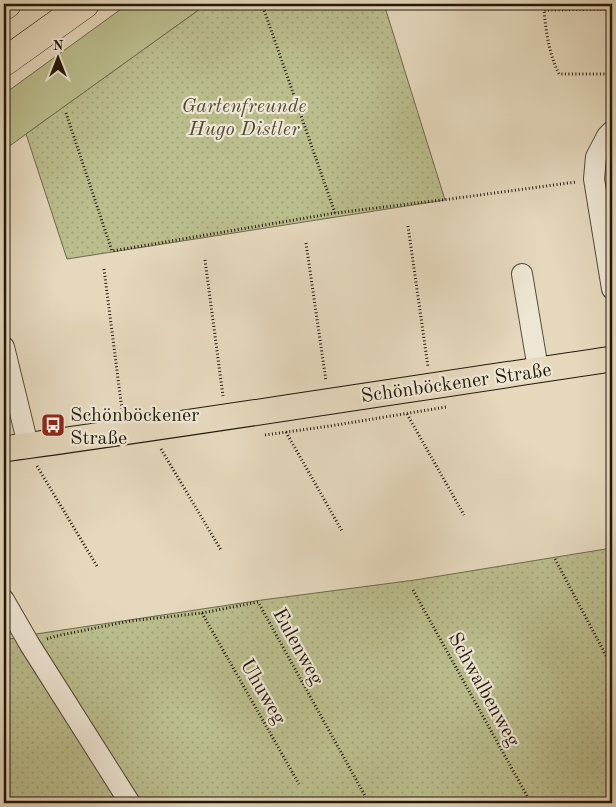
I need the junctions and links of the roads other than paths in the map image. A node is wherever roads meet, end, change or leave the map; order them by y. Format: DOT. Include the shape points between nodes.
graph roads {
  1 [pos="85,4"];
  2 [pos="4,62"];
  3 [pos="612,131"];
  4 [pos="522,274"];
  5 [pos="612,288"];
  6 [pos="4,347"];
  7 [pos="612,359"];
  8 [pos="539,370"];
  9 [pos="4,448"];
  10 [pos="32,455"];
  11 [pos="4,600"];
  12 [pos="130,803"];
  1 -- 2 [label="highway"];
  3 -- 5 [label="street" via="596,157 594,179"];
  4 -- 8 [label="street"];
  6 -- 10 [label="street"];
  7 -- 8 [label="main road, Schönböckener Straße"];
  8 -- 10 [label="main road, Schönböckener Straße" via="331,400"];
  9 -- 10 [label="main road, Schönböckener Straße"];
  11 -- 12 [label="street"];
}
